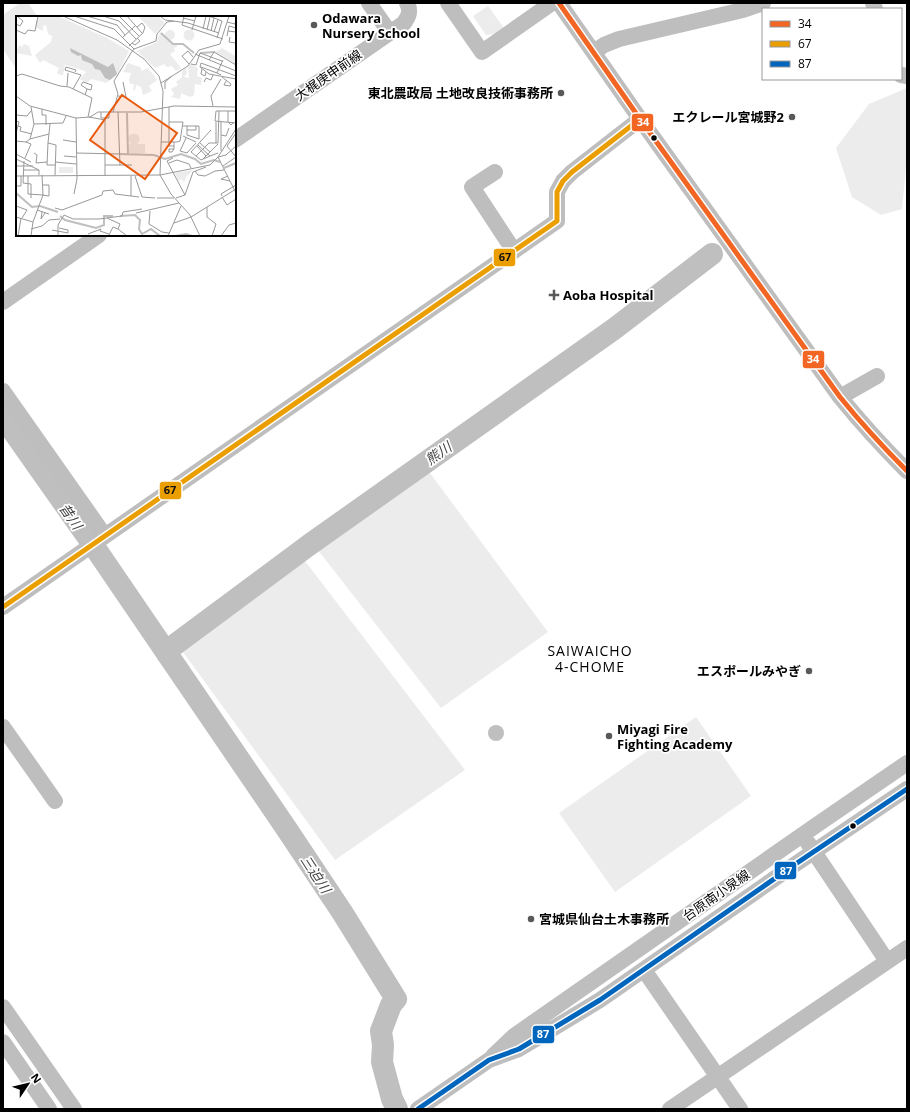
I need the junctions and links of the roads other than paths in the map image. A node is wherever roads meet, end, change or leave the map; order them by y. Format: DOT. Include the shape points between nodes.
graph roads {
  1 [pos="369,3"];
  2 [pos="407,3"];
  3 [pos="448,3"];
  4 [pos="552,3"];
  5 [pos="559,3"];
  6 [pos="763,3"];
  7 [pos="390,33"];
  8 [pos="594,52"];
  9 [pos="640,119"];
  10 [pos="236,139"];
  11 [pos="495,172"];
  12 [pos="98,236"];
  13 [pos="514,251"];
  14 [pos="3,302"];
  15 [pos="877,376"];
  16 [pos="3,391"];
  17 [pos="840,396"];
  18 [pos="907,471"];
  19 [pos="95,542"];
  20 [pos="3,607"];
  21 [pos="3,727"];
  22 [pos="907,763"];
  23 [pos="907,790"];
  24 [pos="55,801"];
  25 [pos="802,834"];
  26 [pos="814,851"];
  27 [pos="907,948"];
  28 [pos="887,961"];
  29 [pos="644,970"];
  30 [pos="3,1007"];
  31 [pos="3,1042"];
  32 [pos="489,1060"];
  33 [pos="717,1077"];
  34 [pos="49,1109"];
  35 [pos="74,1109"];
  36 [pos="418,1109"];
  37 [pos="670,1109"];
  38 [pos="740,1109"];
  1 -- 7 [label="street"];
  2 -- 7 [label="street, 大梶庚申前線" via="410,9 408,18"];
  3 -- 4 [label="street" via="482,52"];
  5 -- 8 [label="street"];
  6 -- 8 [label="street" via="736,12 618,38"];
  7 -- 10 [label="street, 大梶庚申前線"];
  8 -- 9 [label="street"];
  9 -- 13 [label="street" via="563,181 557,192 557,221"];
  9 -- 17 [label="street"];
  11 -- 13 [label="street" via="472,187"];
  12 -- 14 [label="street"];
  13 -- 19 [label="street"];
  15 -- 17 [label="street"];
  16 -- 19 [label="street"];
  17 -- 18 [label="street" via="885,450"];
  19 -- 20 [label="street"];
  21 -- 24 [label="street"];
  22 -- 25 [label="street, 台原南小泉線"];
  23 -- 26 [label="street"];
  25 -- 26 [label="street"];
  25 -- 32 [label="street, 台原南小泉線" via="514,1036"];
  26 -- 28 [label="street"];
  26 -- 29 [label="street"];
  27 -- 28 [label="street"];
  28 -- 33 [label="street"];
  29 -- 32 [label="street" via="519,1049"];
  29 -- 33 [label="street"];
  30 -- 35 [label="street"];
  31 -- 34 [label="street"];
  32 -- 36 [label="street"];
  33 -- 37 [label="street"];
  33 -- 38 [label="street"];
}
